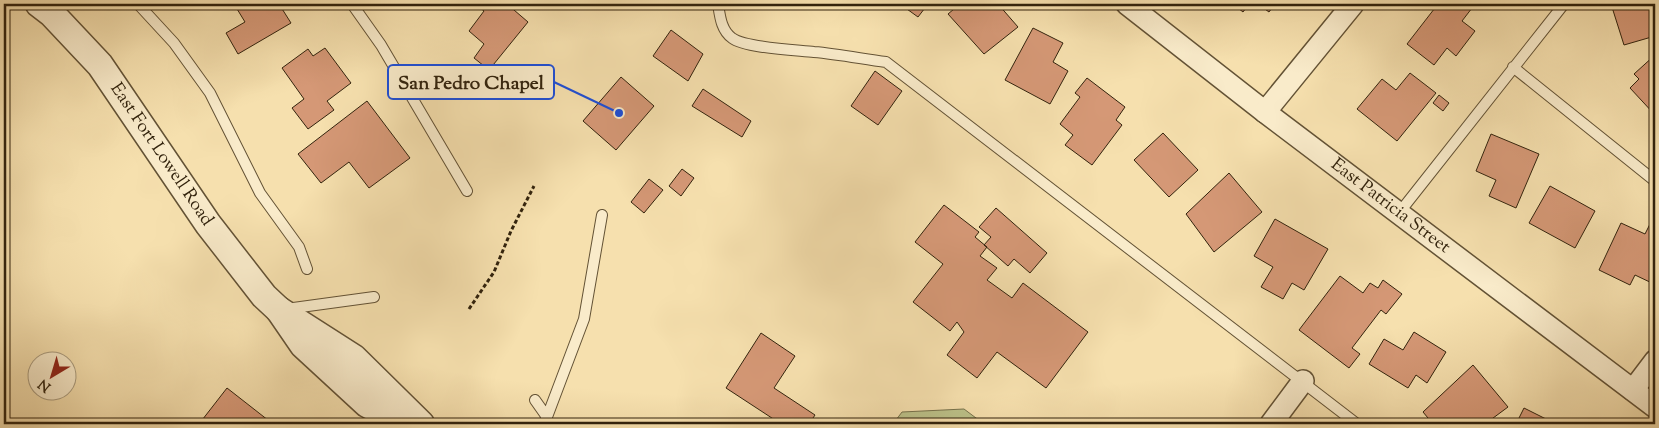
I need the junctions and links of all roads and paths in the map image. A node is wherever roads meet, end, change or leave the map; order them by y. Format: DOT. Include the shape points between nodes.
graph roads {
  1 [pos="138,4"];
  2 [pos="352,4"];
  3 [pos="718,4"];
  4 [pos="1353,4"];
  5 [pos="1564,4"];
  6 [pos="1132,5"];
  7 [pos="50,7"];
  8 [pos="1513,67"];
  9 [pos="1265,112"];
  10 [pos="1655,181"];
  11 [pos="534,186"];
  12 [pos="468,191"];
  13 [pos="1399,213"];
  14 [pos="602,215"];
  15 [pos="307,269"];
  16 [pos="374,297"];
  17 [pos="469,309"];
  18 [pos="279,310"];
  19 [pos="1655,361"];
  20 [pos="1303,381"];
  21 [pos="1633,390"];
  22 [pos="535,400"];
  23 [pos="1655,408"];
  24 [pos="545,421"];
  25 [pos="405,424"];
  26 [pos="421,424"];
  27 [pos="1271,424"];
  28 [pos="1357,424"];
  1 -- 15 [label="lane" via="174,43 210,93 260,193 299,247"];
  2 -- 12 [label="lane" via="381,45"];
  3 -- 20 [label="lane" via="720,21 733,40 760,47 886,62"];
  4 -- 9 [label="street"];
  5 -- 8 [label="lane"];
  6 -- 9 [label="street, East Patricia Street"];
  7 -- 18 [label="street, East Fort Lowell Road" via="100,65 208,224 264,296"];
  8 -- 10 [label="lane"];
  8 -- 13 [label="lane"];
  9 -- 13 [label="street, East Patricia Street"];
  11 -- 17 [label="path" via="494,272"];
  13 -- 21 [label="street, East Patricia Street"];
  14 -- 24 [label="lane" via="584,319"];
  16 -- 18 [label="lane"];
  18 -- 25 [label="street, East Fort Lowell Road" via="303,345 367,404"];
  18 -- 26 [label="street, East Fort Lowell Road" via="354,358"];
  19 -- 21 [label="street"];
  20 -- 27 [label="street"];
  20 -- 28 [label="lane"];
  21 -- 23 [label="street, East Patricia Street"];
  22 -- 24 [label="lane"];
}
